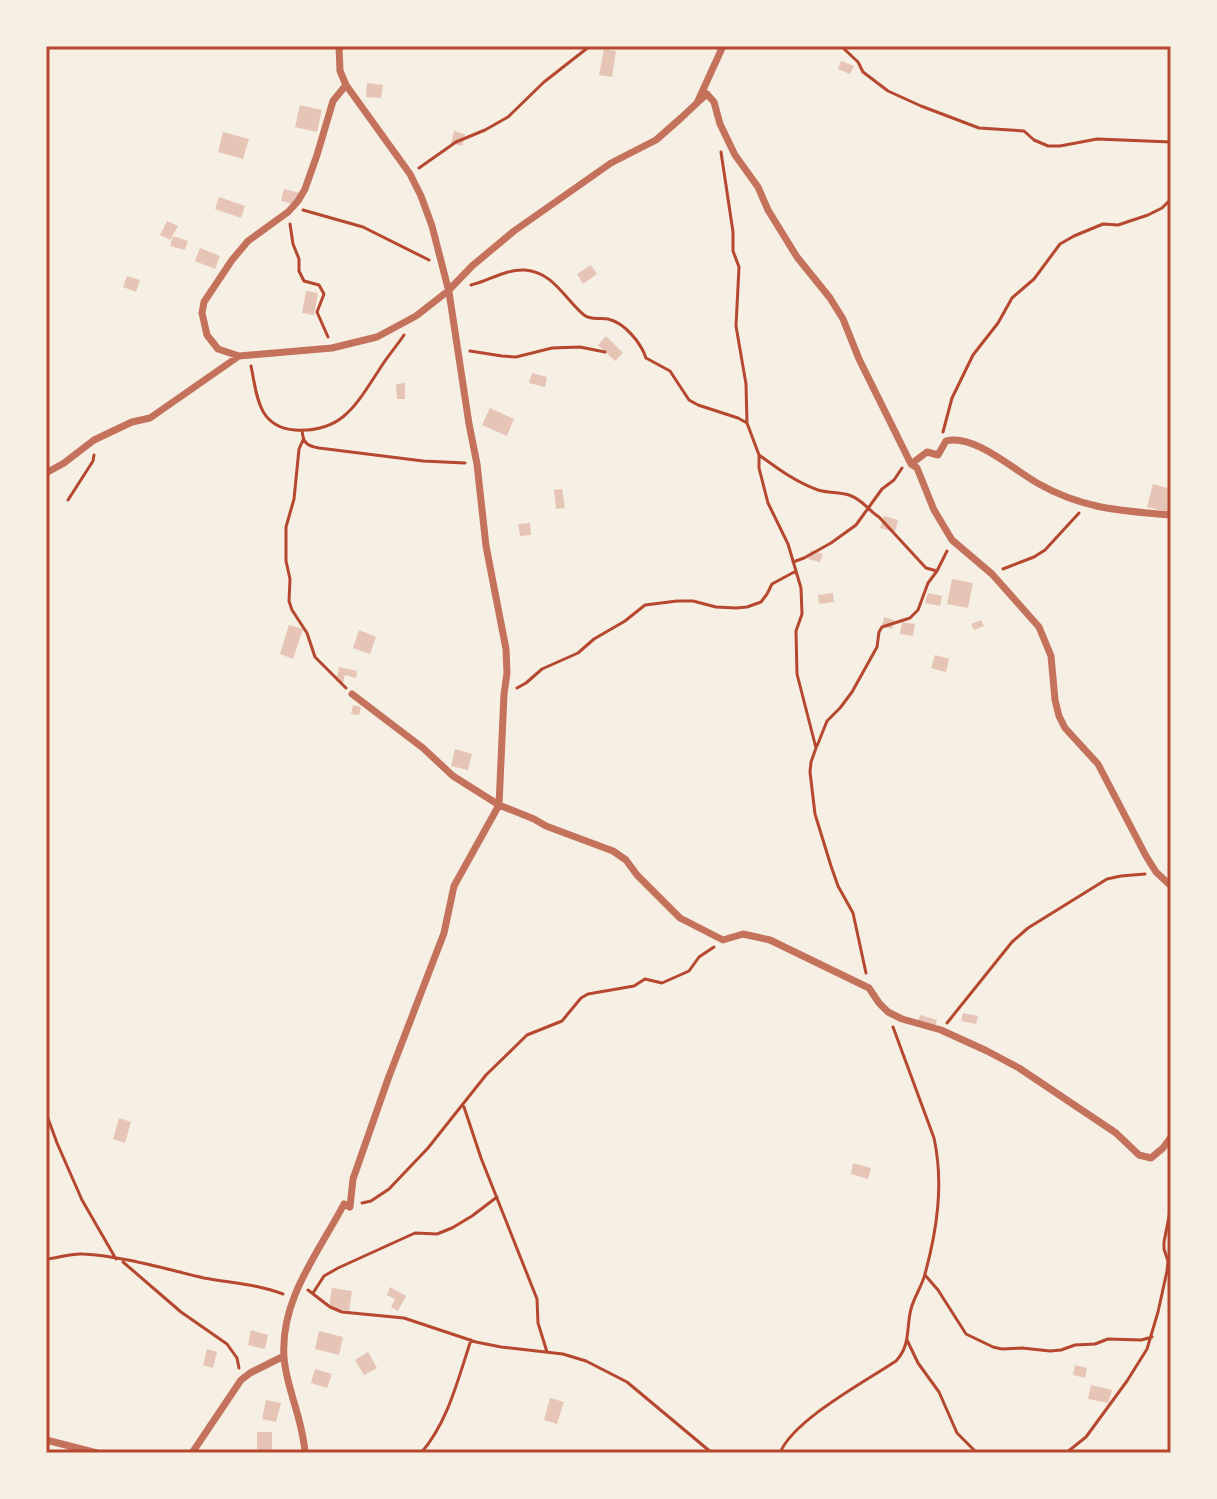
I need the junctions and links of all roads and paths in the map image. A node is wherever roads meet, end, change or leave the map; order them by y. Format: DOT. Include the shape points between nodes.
graph roads {
  1 [pos="339,46"];
  2 [pos="590,46"];
  3 [pos="723,46"];
  4 [pos="841,46"];
  5 [pos="346,85"];
  6 [pos="697,103"];
  7 [pos="1171,142"];
  8 [pos="721,149"];
  9 [pos="410,174"];
  10 [pos="1171,199"];
  11 [pos="290,211"];
  12 [pos="443,266"];
  13 [pos="448,291"];
  14 [pos="404,335"];
  15 [pos="332,348"];
  16 [pos="468,350"];
  17 [pos="605,352"];
  18 [pos="239,356"];
  19 [pos="747,423"];
  20 [pos="302,430"];
  21 [pos="303,440"];
  22 [pos="95,451"];
  23 [pos="759,455"];
  24 [pos="938,455"];
  25 [pos="477,464"];
  26 [pos="911,464"];
  27 [pos="46,473"];
  28 [pos="68,500"];
  29 [pos="1093,507"];
  30 [pos="868,508"];
  31 [pos="1171,515"];
  32 [pos="952,540"];
  33 [pos="793,562"];
  34 [pos="796,571"];
  35 [pos="937,571"];
  36 [pos="992,574"];
  37 [pos="352,694"];
  38 [pos="504,694"];
  39 [pos="816,748"];
  40 [pos="499,805"];
  41 [pos="1156,872"];
  42 [pos="1171,886"];
  43 [pos="723,940"];
  44 [pos="869,988"];
  45 [pos="888,1012"];
  46 [pos="941,1030"];
  47 [pos="463,1105"];
  48 [pos="46,1113"];
  49 [pos="1171,1137"];
  50 [pos="497,1197"];
  51 [pos="1171,1206"];
  52 [pos="350,1207"];
  53 [pos="46,1259"];
  54 [pos="119,1260"];
  55 [pos="925,1275"];
  56 [pos="300,1285"];
  57 [pos="313,1293"];
  58 [pos="294,1299"];
  59 [pos="1152,1337"];
  60 [pos="471,1340"];
  61 [pos="907,1340"];
  62 [pos="547,1352"];
  63 [pos="284,1356"];
  64 [pos="241,1380"];
  65 [pos="46,1440"];
  66 [pos="97,1453"];
  67 [pos="192,1453"];
  68 [pos="305,1453"];
  69 [pos="421,1453"];
  70 [pos="712,1453"];
  71 [pos="780,1453"];
  72 [pos="977,1453"];
  73 [pos="1066,1453"];
  1 -- 5 [label="street"];
  2 -- 9 [label="path" via="508,117 446,147"];
  3 -- 6 [label="street"];
  4 -- 7 [label="path" via="888,91 979,128 1024,131 1048,146 1097,139"];
  5 -- 9 [label="street"];
  5 -- 11 [label="street" via="333,101 305,189"];
  6 -- 13 [label="street" via="656,140 611,163 514,231"];
  6 -- 26 [label="street" via="707,94 714,102 735,155 797,257 843,319"];
  8 -- 19 [label="path" via="739,267 736,326"];
  9 -- 12 [label="street"];
  10 -- 24 [label="path" via="1148,215 1103,224 1060,244 1012,298 973,355 946,415"];
  11 -- 12 [label="path" via="363,227"];
  11 -- 15 [label="path" via="299,271 324,294 317,312"];
  11 -- 18 [label="street" via="248,241 204,302 207,335 218,349"];
  12 -- 13 [label="street"];
  13 -- 15 [label="street" via="377,337"];
  13 -- 19 [label="path" via="514,271 544,275 585,315 610,319 625,329 642,345 646,358 670,371 689,400"];
  13 -- 25 [label="street"];
  14 -- 20 [label="path" via="349,412 323,429"];
  15 -- 18 [label="street"];
  16 -- 17 [label="path" via="516,357 552,348"];
  18 -- 20 [label="path" via="249,359 264,414 275,424"];
  18 -- 27 [label="street" via="150,418 94,440"];
  19 -- 23 [label="path"];
  20 -- 21 [label="path"];
  21 -- 25 [label="path" via="319,448"];
  21 -- 37 [label="path" via="286,527 289,601 315,657"];
  22 -- 28 [label="path"];
  23 -- 30 [label="path" via="789,477 821,491 850,495"];
  23 -- 33 [label="path" via="768,503"];
  24 -- 26 [label="street" via="927,452"];
  24 -- 29 [label="street" via="946,441 965,440 1042,486"];
  25 -- 38 [label="street" via="506,649"];
  26 -- 30 [label="path" via="901,468"];
  26 -- 32 [label="street"];
  29 -- 31 [label="street"];
  29 -- 36 [label="path" via="1080,512 1034,557"];
  30 -- 33 [label="path" via="856,525 831,543"];
  30 -- 35 [label="path" via="926,568"];
  32 -- 35 [label="path"];
  32 -- 36 [label="street"];
  33 -- 34 [label="path"];
  34 -- 38 [label="path" via="772,584 761,602 747,607 693,601 645,605 578,653"];
  34 -- 39 [label="path" via="803,601 796,631 797,674"];
  35 -- 39 [label="path" via="918,610 882,627 877,647 852,692 827,721"];
  36 -- 41 [label="street" via="1039,627 1051,656 1059,716 1104,773"];
  37 -- 40 [label="street" via="453,776"];
  38 -- 40 [label="street"];
  39 -- 44 [label="path" via="810,772 815,814 838,886 853,913"];
  40 -- 43 [label="street" via="613,851 680,918"];
  40 -- 52 [label="street" via="454,886 444,933 353,1179"];
  41 -- 42 [label="street"];
  41 -- 46 [label="path" via="1107,879 1028,928"];
  43 -- 44 [label="street" via="743,934 770,940"];
  43 -- 47 [label="path" via="683,975 662,983 645,979 581,998 562,1021 527,1035"];
  44 -- 45 [label="street"];
  45 -- 46 [label="street"];
  45 -- 55 [label="path" via="938,1155 938,1215"];
  46 -- 49 [label="street" via="1019,1068 1116,1133 1139,1155 1151,1158"];
  47 -- 50 [label="path"];
  47 -- 52 [label="path" via="389,1189"];
  48 -- 54 [label="path" via="82,1200"];
  50 -- 57 [label="path" via="452,1228 415,1233 338,1268 324,1276"];
  50 -- 62 [label="path" via="537,1299"];
  51 -- 59 [label="path" via="1164,1242 1168,1266"];
  52 -- 56 [label="street" via="344,1204"];
  53 -- 54 [label="path" via="81,1254"];
  54 -- 58 [label="path" via="266,1287"];
  54 -- 64 [label="path" via="227,1344 237,1358"];
  55 -- 59 [label="path" via="966,1334 993,1347 1050,1351 1108,1339"];
  55 -- 61 [label="path" via="911,1308"];
  56 -- 57 [label="path"];
  56 -- 58 [label="street"];
  57 -- 60 [label="path" via="342,1312 404,1318"];
  58 -- 63 [label="street" via="286,1320"];
  59 -- 73 [label="path" via="1086,1437"];
  60 -- 62 [label="path"];
  60 -- 69 [label="path" via="444,1417"];
  61 -- 71 [label="path" via="896,1361 814,1415"];
  61 -- 72 [label="path" via="957,1433"];
  62 -- 70 [label="path" via="586,1361 627,1382"];
  63 -- 64 [label="street"];
  63 -- 68 [label="street"];
  64 -- 67 [label="street"];
  65 -- 66 [label="street"];
}
